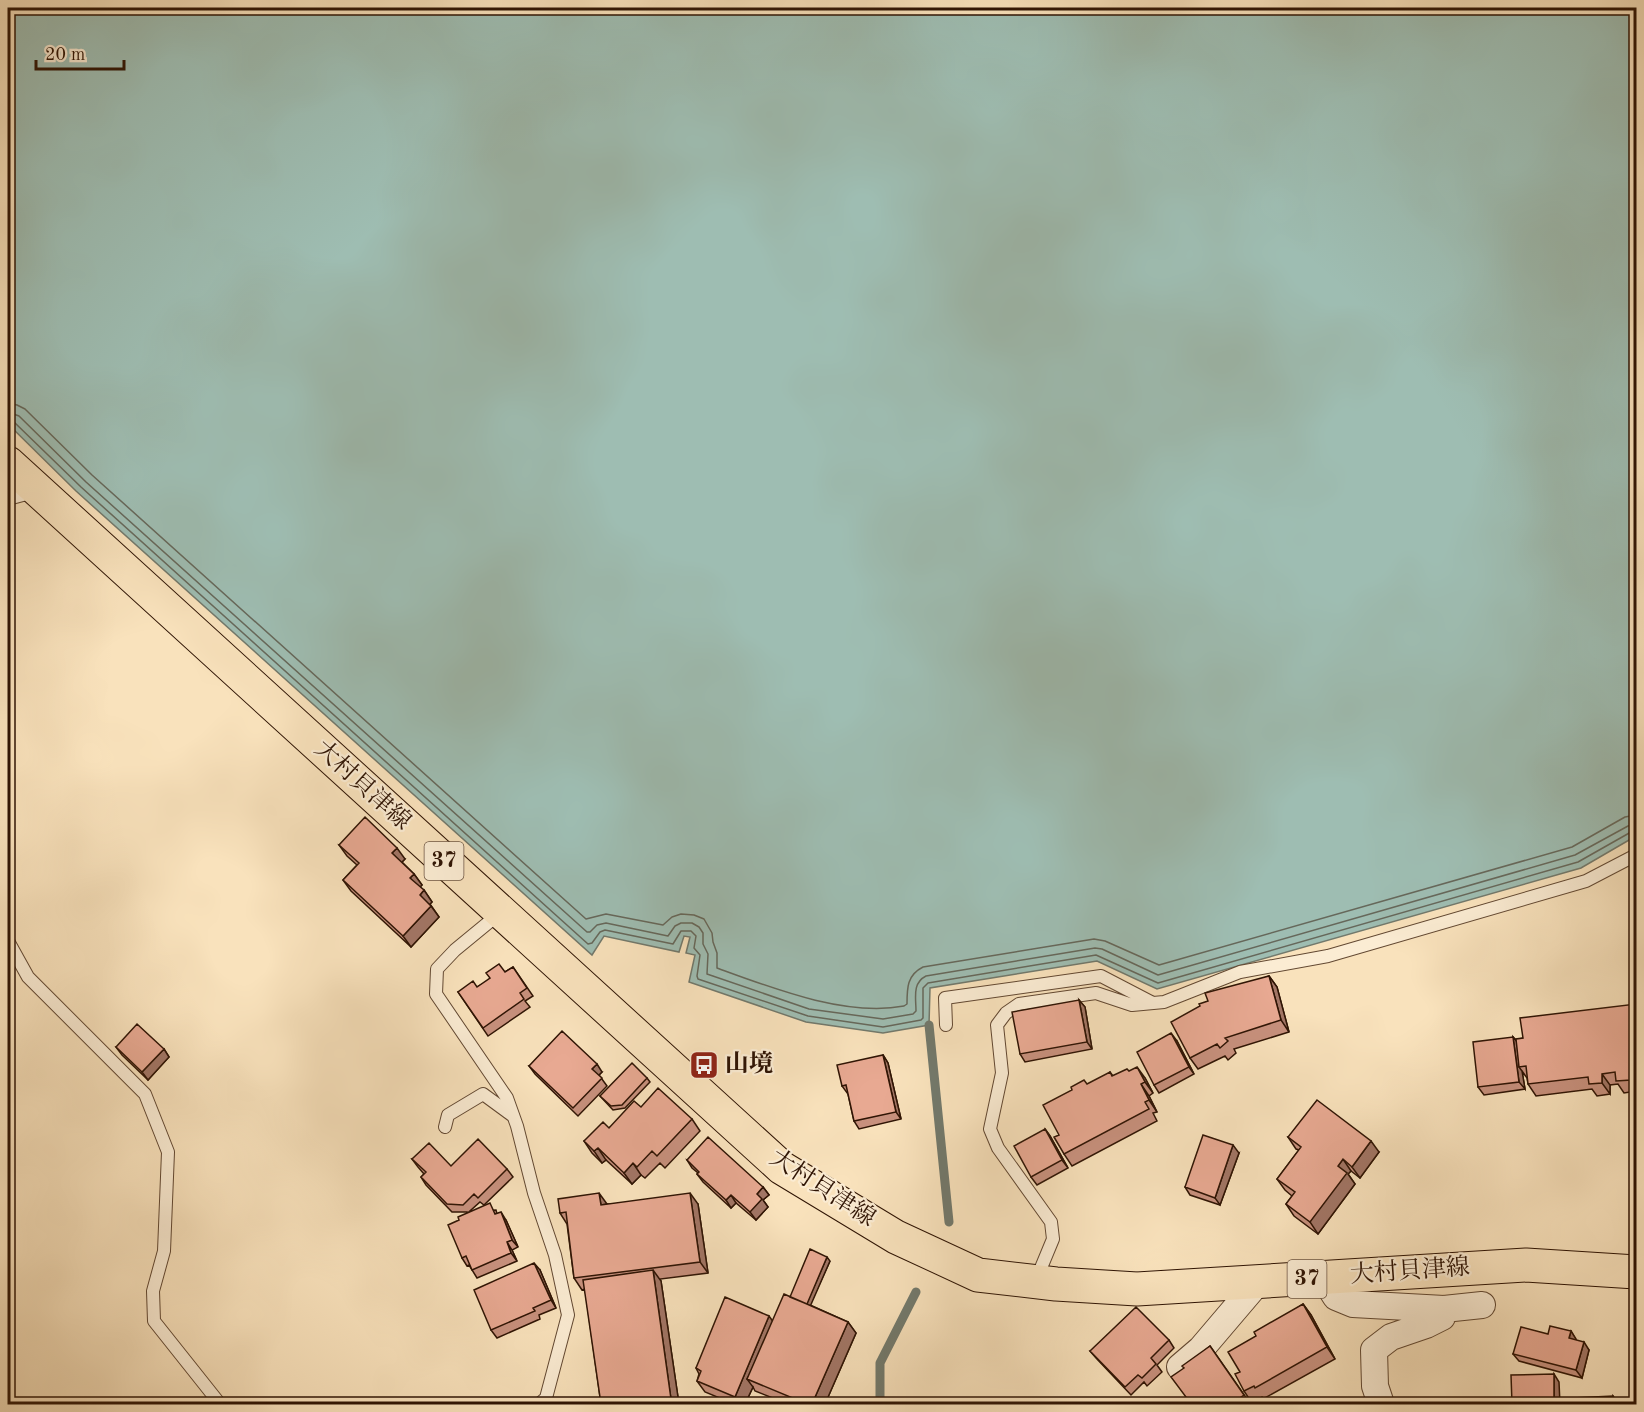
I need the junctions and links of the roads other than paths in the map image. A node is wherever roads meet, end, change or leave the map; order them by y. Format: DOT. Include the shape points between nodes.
graph roads {
  1 [pos="8,464"];
  2 [pos="23,495"];
  3 [pos="1636,855"];
  4 [pos="501,912"];
  5 [pos="8,941"];
  6 [pos="1152,1003"];
  7 [pos="946,1025"];
  8 [pos="513,1116"];
  9 [pos="445,1127"];
  10 [pos="1636,1272"];
  11 [pos="1324,1278"];
  12 [pos="1035,1282"];
  13 [pos="1258,1282"];
  14 [pos="1482,1305"];
  15 [pos="1443,1309"];
  16 [pos="1180,1367"];
  17 [pos="220,1404"];
  18 [pos="539,1404"];
  19 [pos="1381,1404"];
  1 -- 2 [label="main road, 大村貝津線 / 37"];
  2 -- 4 [label="main road, 大村貝津線 / 37"];
  3 -- 6 [label="lane" via="1586,881 1328,956 1240,972 1164,1002"];
  4 -- 8 [label="lane" via="437,969 436,994 507,1098"];
  4 -- 12 [label="main road, 大村貝津線 / 37" via="782,1168 896,1237 978,1275"];
  5 -- 17 [label="lane" via="28,977 145,1094 168,1152 164,1251 153,1291 154,1321"];
  6 -- 7 [label="lane" via="1101,976 945,999"];
  6 -- 12 [label="lane" via="1132,1005 1096,993 1019,1004 996,1024 1002,1073 990,1129 998,1148 1052,1222 1053,1239"];
  8 -- 9 [label="lane" via="483,1094 448,1115"];
  8 -- 18 [label="lane" via="555,1255 568,1315 546,1398"];
  10 -- 11 [label="main road, 大村貝津線 / 37" via="1526,1265"];
  11 -- 13 [label="main road, 大村貝津線 / 37"];
  11 -- 15 [label="street" via="1336,1298 1353,1304"];
  12 -- 13 [label="main road, 大村貝津線 / 37" via="1137,1290"];
  13 -- 16 [label="street" via="1201,1349"];
  14 -- 15 [label="street"];
  15 -- 19 [label="street" via="1442,1317 1391,1337 1374,1350"];
}
